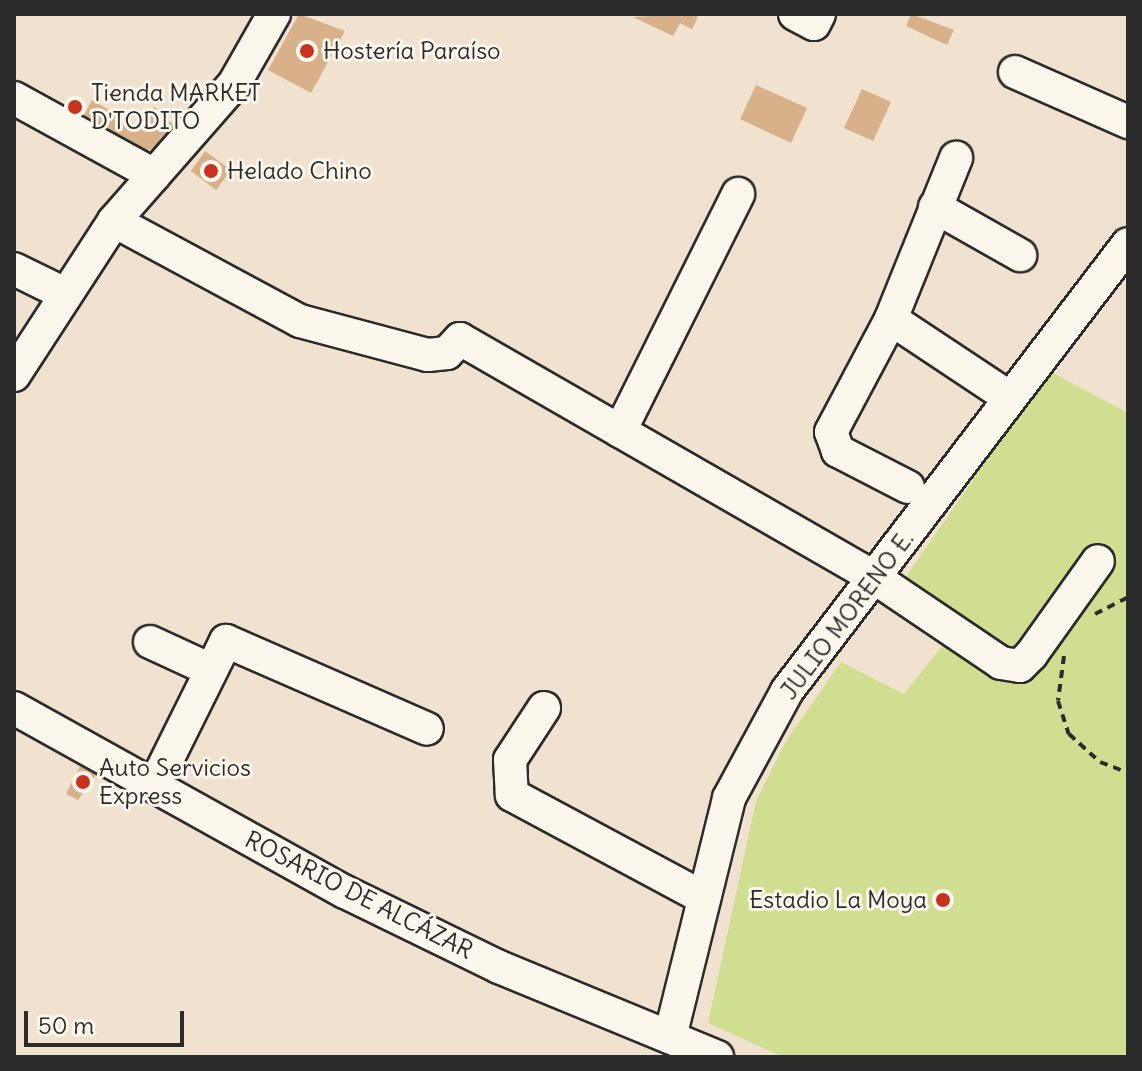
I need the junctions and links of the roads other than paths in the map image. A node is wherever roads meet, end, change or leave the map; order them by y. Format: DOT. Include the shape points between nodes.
graph roads {
  1 [pos="274,14"];
  2 [pos="795,14"];
  3 [pos="819,14"];
  4 [pos="1015,72"];
  5 [pos="14,98"];
  6 [pos="1128,122"];
  7 [pos="956,158"];
  8 [pos="154,175"];
  9 [pos="738,194"];
  10 [pos="935,207"];
  11 [pos="114,221"];
  12 [pos="1128,244"];
  13 [pos="1020,255"];
  14 [pos="14,269"];
  15 [pos="65,294"];
  16 [pos="891,319"];
  17 [pos="14,375"];
  18 [pos="1010,398"];
  19 [pos="620,431"];
  20 [pos="908,487"];
  21 [pos="1098,561"];
  22 [pos="875,578"];
  23 [pos="150,642"];
  24 [pos="211,670"];
  25 [pos="14,708"];
  26 [pos="544,708"];
  27 [pos="427,729"];
  28 [pos="154,786"];
  29 [pos="704,898"];
  30 [pos="670,1037"];
  31 [pos="717,1057"];
  1 -- 8 [label="street" via="234,84"];
  2 -- 3 [label="street" via="814,24"];
  4 -- 6 [label="street"];
  5 -- 8 [label="street"];
  7 -- 10 [label="street"];
  8 -- 11 [label="street"];
  9 -- 19 [label="street"];
  10 -- 13 [label="street"];
  10 -- 16 [label="street"];
  11 -- 15 [label="street"];
  11 -- 19 [label="street" via="300,321 428,355 447,353 460,339"];
  12 -- 18 [label="street, JULIO MORENO E."];
  14 -- 15 [label="street"];
  15 -- 17 [label="street"];
  16 -- 18 [label="street"];
  16 -- 20 [label="street" via="831,432 838,451"];
  18 -- 22 [label="street, JULIO MORENO E."];
  19 -- 22 [label="street"];
  21 -- 22 [label="street" via="1020,666 1001,663"];
  22 -- 29 [label="street, JULIO MORENO E." via="787,691 729,798"];
  23 -- 24 [label="street"];
  24 -- 27 [label="street" via="232,641"];
  24 -- 28 [label="street"];
  25 -- 28 [label="street, ROSARIO DE ALCÁZAR"];
  26 -- 29 [label="street" via="510,760 512,795"];
  28 -- 30 [label="street, ROSARIO DE ALCÁZAR" via="345,892"];
  29 -- 30 [label="street, JULIO MORENO E."];
  30 -- 31 [label="street, ROSARIO DE ALCÁZAR"];
}
